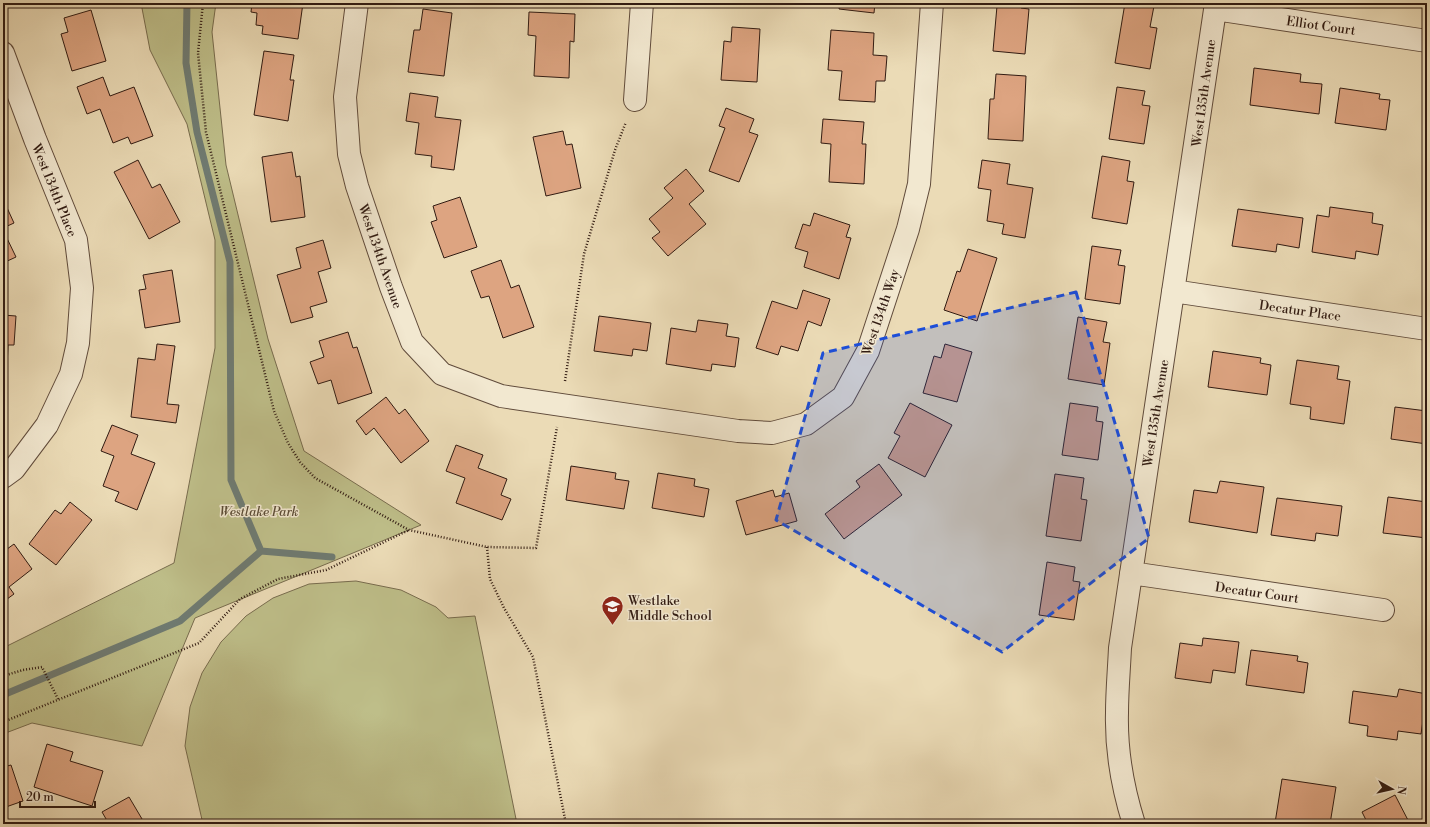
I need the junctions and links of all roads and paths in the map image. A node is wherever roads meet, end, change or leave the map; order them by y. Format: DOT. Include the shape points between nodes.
graph roads {
  1 [pos="203,3"];
  2 [pos="357,3"];
  3 [pos="642,3"];
  4 [pos="932,3"];
  5 [pos="1216,6"];
  6 [pos="1427,41"];
  7 [pos="3,53"];
  8 [pos="635,100"];
  9 [pos="1173,291"];
  10 [pos="1427,329"];
  11 [pos="561,405"];
  12 [pos="3,477"];
  13 [pos="409,530"];
  14 [pos="487,547"];
  15 [pos="1131,573"];
  16 [pos="1383,610"];
  17 [pos="3,676"];
  18 [pos="58,699"];
  19 [pos="3,722"];
  20 [pos="566,824"];
  21 [pos="1134,824"];
  1 -- 13 [label="path" via="198,53 206,132 274,411 288,443 300,462 315,478"];
  2 -- 11 [label="street, West 134th Avenue" via="345,97 349,154 357,186 412,342 442,374 501,396"];
  3 -- 8 [label="street"];
  4 -- 11 [label="street, West 134th Way" via="918,184 908,229 868,351 843,397 806,424 772,433 738,431"];
  5 -- 6 [label="street, Elliot Court"];
  5 -- 9 [label="street, West 135th Avenue"];
  7 -- 12 [label="street, West 134th Place" via="76,240 82,288 78,343 71,374 47,425 14,469"];
  8 -- 11 [label="path" via="614,150 584,254"];
  9 -- 10 [label="street, Decatur Place"];
  9 -- 15 [label="street, West 135th Avenue"];
  11 -- 14 [label="path" via="536,548"];
  13 -- 14 [label="path"];
  13 -- 18 [label="path" via="326,570 278,579 240,599 199,643"];
  14 -- 20 [label="path" via="490,579 533,657"];
  15 -- 16 [label="street, Decatur Court"];
  15 -- 21 [label="street, West 135th Avenue" via="1120,648 1116,714 1120,763"];
  17 -- 18 [label="path" via="42,667"];
  18 -- 19 [label="path"];
}
